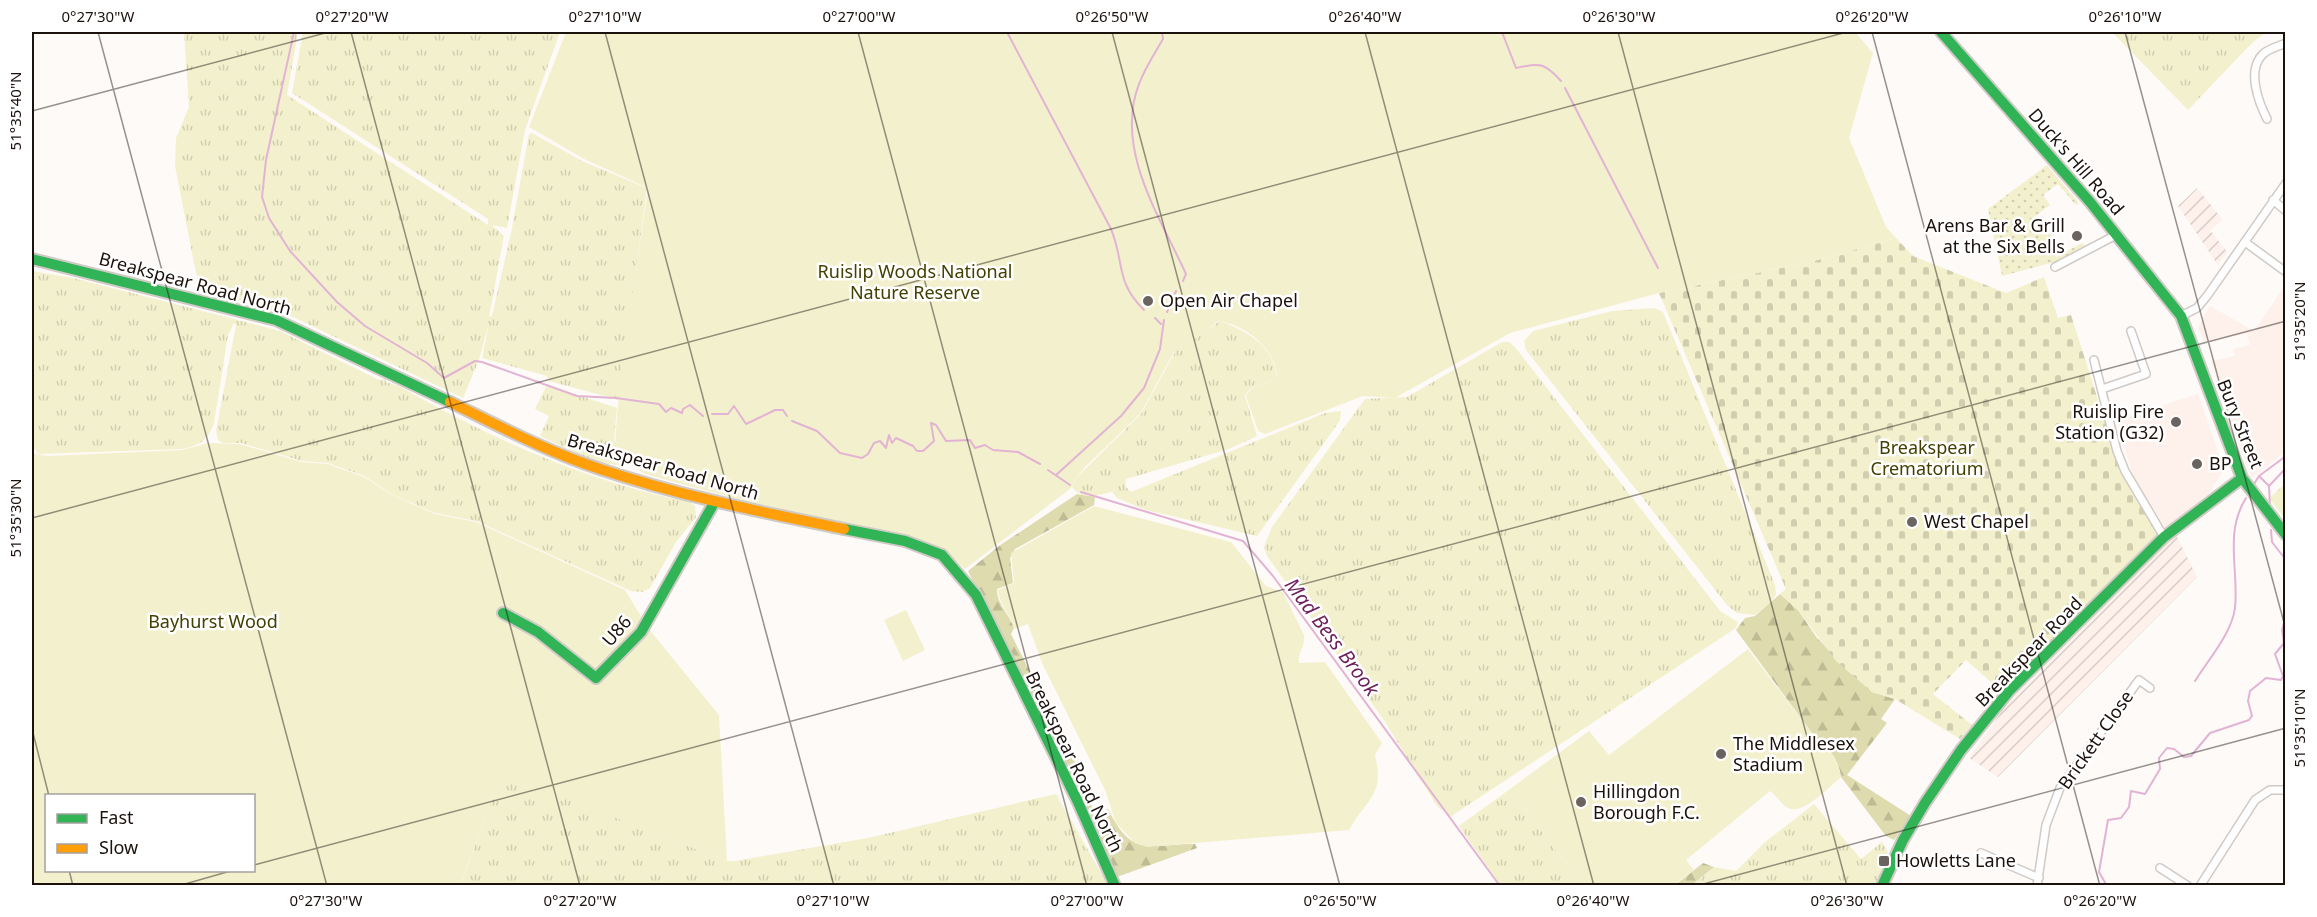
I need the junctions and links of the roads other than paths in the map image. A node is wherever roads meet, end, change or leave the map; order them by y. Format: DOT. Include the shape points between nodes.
graph roads {
  1 [pos="1941,32"];
  2 [pos="2286,43"];
  3 [pos="2267,119"];
  4 [pos="2286,183"];
  5 [pos="2273,200"];
  6 [pos="2286,211"];
  7 [pos="2116,235"];
  8 [pos="2245,242"];
  9 [pos="32,260"];
  10 [pos="2055,267"];
  11 [pos="2286,272"];
  12 [pos="2181,316"];
  13 [pos="2131,331"];
  14 [pos="2094,360"];
  15 [pos="2146,374"];
  16 [pos="2149,383"];
  17 [pos="2102,389"];
  18 [pos="2242,478"];
  19 [pos="714,503"];
  20 [pos="2286,535"];
  21 [pos="2164,537"];
  22 [pos="503,613"];
  23 [pos="2150,688"];
  24 [pos="2286,790"];
  25 [pos="1981,853"];
  26 [pos="2160,868"];
  27 [pos="2038,882"];
  28 [pos="1115,885"];
  29 [pos="1882,885"];
  30 [pos="2188,885"];
  31 [pos="2200,885"];
  1 -- 7 [label="street, Duck's Hill Road"];
  2 -- 3 [label="street" via="2263,54 2256,68 2259,102"];
  4 -- 5 [label="street"];
  5 -- 6 [label="street"];
  5 -- 8 [label="street"];
  7 -- 10 [label="street"];
  7 -- 12 [label="street, Duck's Hill Road"];
  8 -- 11 [label="street"];
  8 -- 12 [label="street" via="2197,308"];
  9 -- 19 [label="street, Breakspear Road North" via="276,320 557,453"];
  12 -- 18 [label="street, Bury Street"];
  13 -- 15 [label="street"];
  14 -- 17 [label="street"];
  15 -- 16 [label="street"];
  15 -- 17 [label="street"];
  17 -- 21 [label="street" via="2125,471"];
  18 -- 20 [label="street, Bury Street"];
  18 -- 21 [label="street, Breakspear Road"];
  19 -- 22 [label="street, U86" via="641,632 596,678 538,632"];
  19 -- 28 [label="street, Breakspear Road North" via="905,541 950,561 976,595"];
  21 -- 29 [label="street, Breakspear Road" via="2009,691 1972,736 1903,840"];
  23 -- 27 [label="street, Brickett Close" via="2139,680 2060,788 2046,825"];
  24 -- 31 [label="street" via="2270,790 2255,800"];
  25 -- 27 [label="street"];
  26 -- 30 [label="street"];
}
